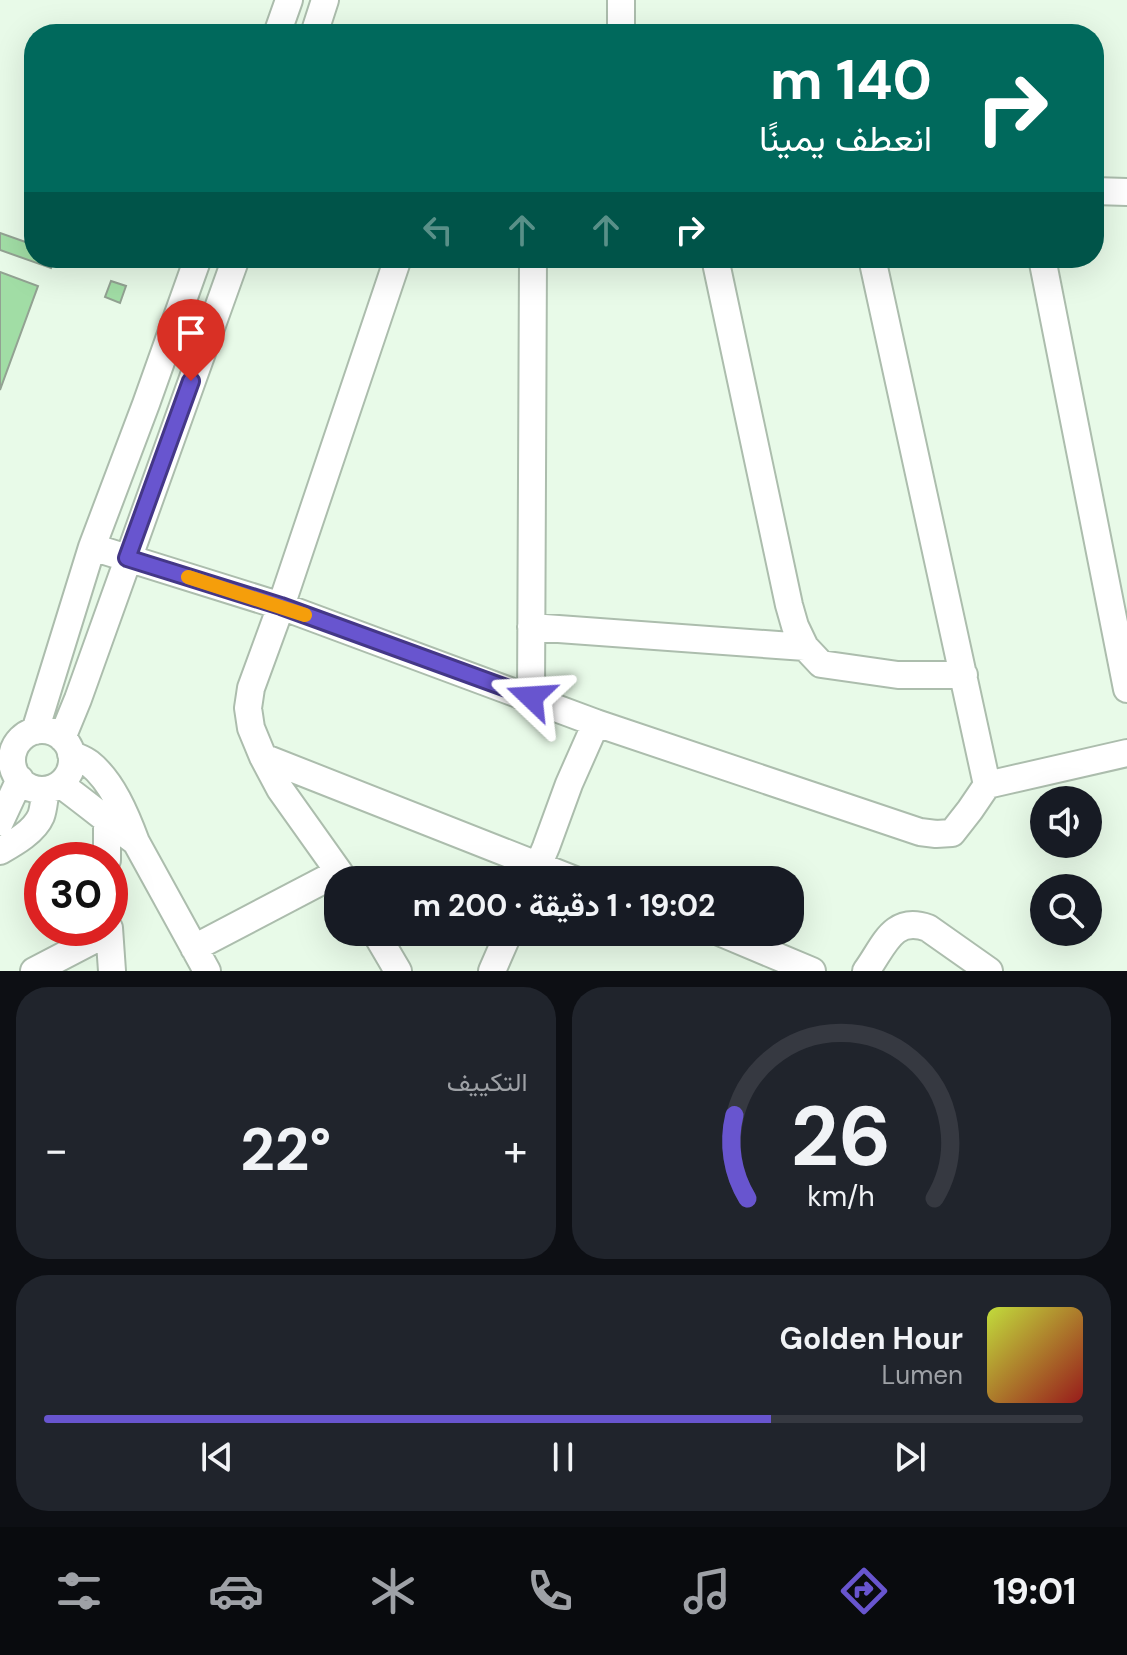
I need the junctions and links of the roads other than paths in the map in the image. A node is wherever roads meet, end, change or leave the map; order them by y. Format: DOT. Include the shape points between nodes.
graph roads {
  1 [pos="289,0"];
  2 [pos="325,0"];
  3 [pos="621,0"];
  4 [pos="281,24"];
  5 [pos="317,24"];
  6 [pos="621,24"];
  7 [pos="1104,191"];
  8 [pos="1127,192"];
  9 [pos="194,268"];
  10 [pos="232,268"];
  11 [pos="395,268"];
  12 [pos="533,268"];
  13 [pos="717,268"];
  14 [pos="874,268"];
  15 [pos="1044,268"];
  16 [pos="92,547"];
  17 [pos="127,558"];
  18 [pos="281,606"];
  19 [pos="531,627"];
  20 [pos="805,647"];
  21 [pos="964,675"];
  22 [pos="1127,689"];
  23 [pos="531,697"];
  24 [pos="596,723"];
  25 [pos="35,731"];
  26 [pos="66,746"];
  27 [pos="1127,753"];
  28 [pos="263,757"];
  29 [pos="11,771"];
  30 [pos="987,785"];
  31 [pos="53,787"];
  32 [pos="100,816"];
  33 [pos="7,837"];
  34 [pos="104,842"];
  35 [pos="136,842"];
  36 [pos="334,866"];
  37 [pos="518,866"];
  38 [pos="537,866"];
  39 [pos="324,886"];
  40 [pos="80,946"];
  41 [pos="110,946"];
  42 [pos="383,946"];
  43 [pos="503,946"];
  44 [pos="752,946"];
  45 [pos="201,960"];
  46 [pos="34,971"];
  47 [pos="112,971"];
  48 [pos="398,971"];
  49 [pos="492,971"];
  50 [pos="812,971"];
  51 [pos="866,971"];
  52 [pos="989,971"];
  1 -- 4 [label="street"];
  2 -- 5 [label="street"];
  3 -- 6 [label="street"];
  7 -- 8 [label="street"];
  9 -- 16 [label="street"];
  10 -- 17 [label="street"];
  11 -- 18 [label="street"];
  12 -- 19 [label="street"];
  13 -- 20 [label="street" via="789,605"];
  14 -- 21 [label="street"];
  15 -- 22 [label="street"];
  16 -- 17 [label="street"];
  16 -- 25 [label="street"];
  17 -- 18 [label="street"];
  17 -- 26 [label="street"];
  18 -- 23 [label="street"];
  18 -- 28 [label="street" via="248,708"];
  19 -- 20 [label="street"];
  19 -- 23 [label="street"];
  20 -- 21 [label="street" via="821,664 898,675"];
  21 -- 30 [label="street"];
  23 -- 24 [label="street"];
  24 -- 30 [label="street" via="920,832 952,833"];
  24 -- 38 [label="street"];
  25 -- 26 [label="street" via="49,731"];
  25 -- 29 [label="street" via="16,745"];
  26 -- 31 [label="street" via="70,770"];
  26 -- 35 [label="street" via="100,774"];
  27 -- 30 [label="street"];
  28 -- 36 [label="street"];
  28 -- 37 [label="street"];
  29 -- 31 [label="street" via="31,788"];
  29 -- 33 [label="street"];
  31 -- 32 [label="street"];
  31 -- 33 [label="street" via="31,829"];
  32 -- 33 [label="street" via="63,816"];
  32 -- 34 [label="street"];
  32 -- 35 [label="street"];
  35 -- 45 [label="street"];
  39 -- 45 [label="street"];
  40 -- 46 [label="street"];
  41 -- 47 [label="street"];
  42 -- 48 [label="street"];
  43 -- 49 [label="street"];
  44 -- 50 [label="street"];
  51 -- 52 [label="street" via="887,938 907,924 928,928"];
}
